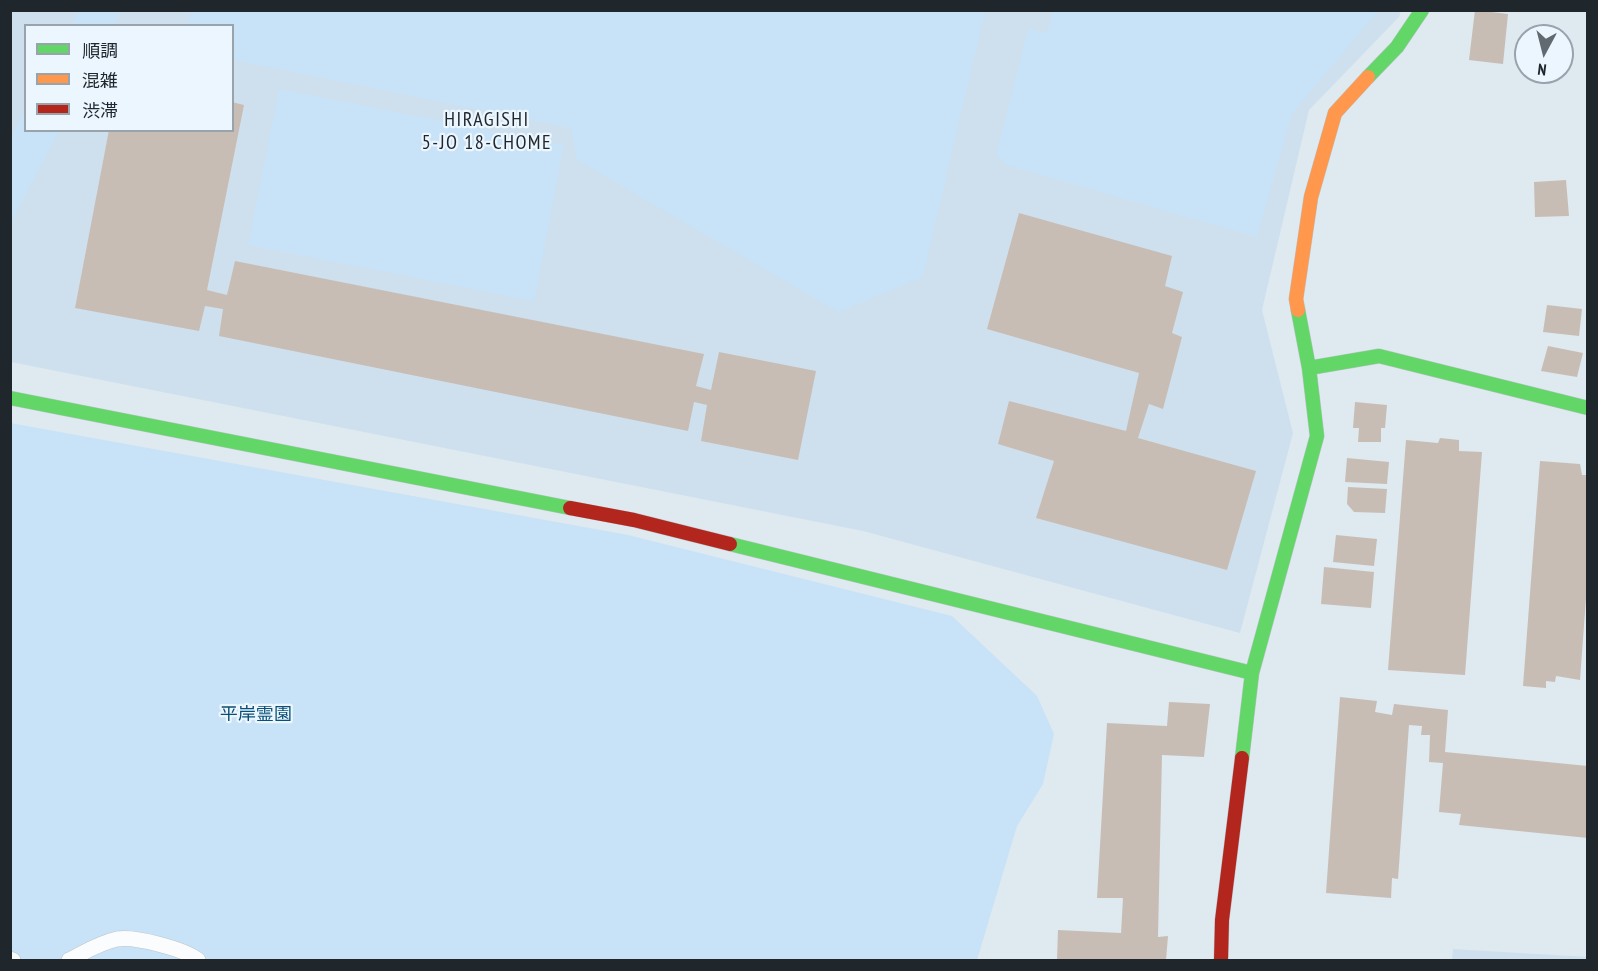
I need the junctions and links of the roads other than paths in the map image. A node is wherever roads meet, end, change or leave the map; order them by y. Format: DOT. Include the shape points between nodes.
graph roads {
  1 [pos="1422,10"];
  2 [pos="1309,368"];
  3 [pos="10,398"];
  4 [pos="1587,408"];
  5 [pos="1252,673"];
  6 [pos="69,960"];
  7 [pos="198,960"];
  8 [pos="1221,960"];
  1 -- 2 [label="street" via="1397,47 1335,113 1311,197 1296,298"];
  2 -- 4 [label="street" via="1379,356"];
  2 -- 5 [label="street" via="1317,435"];
  3 -- 5 [label="street" via="634,520"];
  5 -- 8 [label="street" via="1222,920"];
  6 -- 7 [label="lane" via="94,946 119,939 158,944"];
}
